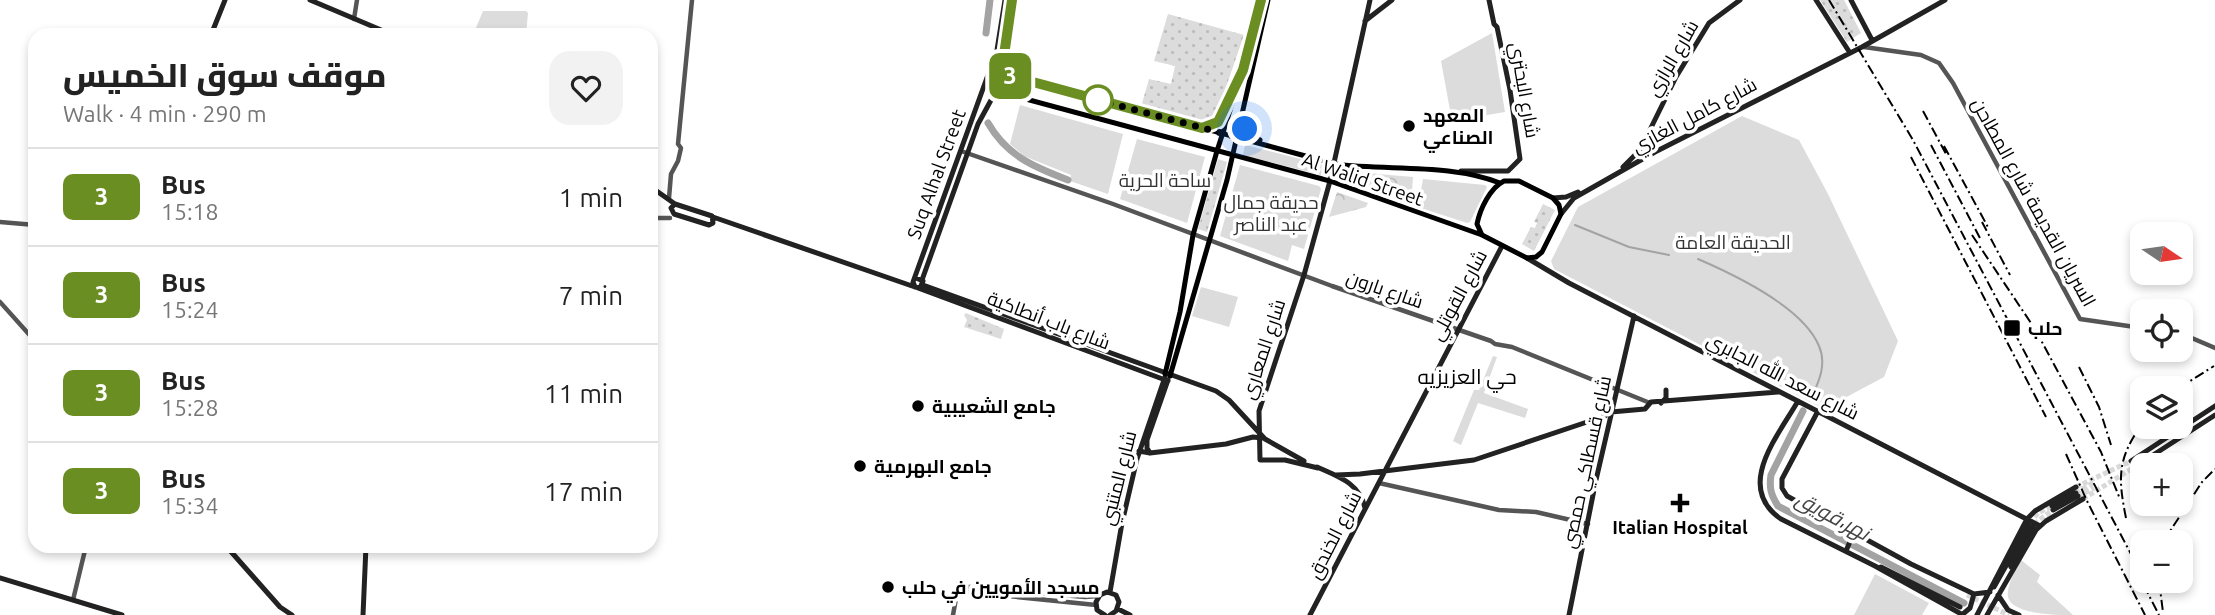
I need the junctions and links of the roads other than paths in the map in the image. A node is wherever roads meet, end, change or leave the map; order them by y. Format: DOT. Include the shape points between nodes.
graph roads {
  1 [pos="225,0"];
  2 [pos="310,0"];
  3 [pos="357,0"];
  4 [pos="692,0"];
  5 [pos="1005,0"];
  6 [pos="1012,0"];
  7 [pos="1261,0"];
  8 [pos="1268,0"];
  9 [pos="1392,0"];
  10 [pos="1489,0"];
  11 [pos="1740,0"];
  12 [pos="1816,0"];
  13 [pos="1851,0"];
  14 [pos="1945,0"];
  15 [pos="1369,2"];
  16 [pos="1382,6"];
  17 [pos="354,19"];
  18 [pos="1365,21"];
  19 [pos="214,28"];
  20 [pos="376,28"];
  21 [pos="1883,34"];
  22 [pos="1872,40"];
  23 [pos="1862,47"];
  24 [pos="1890,50"];
  25 [pos="1850,53"];
  26 [pos="1243,70"];
  27 [pos="1001,76"];
  28 [pos="986,80"];
  29 [pos="996,91"];
  30 [pos="1091,98"];
  31 [pos="1087,116"];
  32 [pos="1241,118"];
  33 [pos="1202,128"];
  34 [pos="1223,134"];
  35 [pos="1237,137"];
  36 [pos="1644,142"];
  37 [pos="1272,147"];
  38 [pos="1217,151"];
  39 [pos="964,152"];
  40 [pos="1656,152"];
  41 [pos="1233,156"];
  42 [pos="1335,164"];
  43 [pos="1455,171"];
  44 [pos="1330,181"];
  45 [pos="1500,183"];
  46 [pos="658,192"];
  47 [pos="668,198"];
  48 [pos="1553,198"];
  49 [pos="675,204"];
  50 [pos="1561,214"];
  51 [pos="713,217"];
  52 [pos="658,218"];
  53 [pos="670,218"];
  54 [pos="0,222"];
  55 [pos="28,224"];
  56 [pos="1193,235"];
  57 [pos="1482,235"];
  58 [pos="1210,240"];
  59 [pos="1502,246"];
  60 [pos="1527,258"];
  61 [pos="1304,275"];
  62 [pos="920,284"];
  63 [pos="0,302"];
  64 [pos="1634,316"];
  65 [pos="2130,326"];
  66 [pos="1457,330"];
  67 [pos="28,333"];
  68 [pos="2193,339"];
  69 [pos="2215,348"];
  70 [pos="1167,378"];
  71 [pos="1616,388"];
  72 [pos="1665,390"];
  73 [pos="1780,392"];
  74 [pos="1798,401"];
  75 [pos="1650,403"];
  76 [pos="1661,403"];
  77 [pos="2215,405"];
  78 [pos="1818,411"];
  79 [pos="1611,412"];
  80 [pos="2215,415"];
  81 [pos="1261,436"];
  82 [pos="1237,442"];
  83 [pos="1260,444"];
  84 [pos="1139,451"];
  85 [pos="1150,453"];
  86 [pos="2142,453"];
  87 [pos="2156,453"];
  88 [pos="1318,468"];
  89 [pos="1386,470"];
  90 [pos="1333,474"];
  91 [pos="1379,483"];
  92 [pos="2078,494"];
  93 [pos="1365,508"];
  94 [pos="2040,508"];
  95 [pos="2053,508"];
  96 [pos="2046,521"];
  97 [pos="1588,524"];
  98 [pos="2030,524"];
  99 [pos="2040,526"];
  100 [pos="1853,536"];
  101 [pos="1847,550"];
  102 [pos="84,553"];
  103 [pos="232,553"];
  104 [pos="366,553"];
  105 [pos="1875,566"];
  106 [pos="0,578"];
  107 [pos="958,586"];
  108 [pos="1110,592"];
  109 [pos="1990,592"];
  110 [pos="1971,595"];
  111 [pos="1998,595"];
  112 [pos="1098,596"];
  113 [pos="73,600"];
  114 [pos="1096,605"];
  115 [pos="1960,607"];
  116 [pos="1118,608"];
  117 [pos="2008,610"];
  118 [pos="1963,614"];
  119 [pos="122,615"];
  120 [pos="292,615"];
  121 [pos="363,615"];
  122 [pos="953,615"];
  123 [pos="1104,615"];
  124 [pos="1130,615"];
  125 [pos="1310,615"];
  126 [pos="1569,615"];
  127 [pos="1977,615"];
  128 [pos="1987,615"];
  129 [pos="2002,615"];
  130 [pos="2019,615"];
  1 -- 19 [label="main road"];
  2 -- 17 [label="main road"];
  3 -- 17 [label="street"];
  4 -- 47 [label="street" via="681,94 681,148"];
  5 -- 28 [label="main road, Suq Alhal Street" via="1000,38"];
  6 -- 27 [label="main road"];
  7 -- 26 [label="main road"];
  8 -- 32 [label="main road, شارع المتنبي"];
  9 -- 16 [label="main road"];
  10 -- 43 [label="main road, شارع البحتري" via="1520,159 1508,171"];
  11 -- 36 [label="main road, شارع الرازي" via="1709,23"];
  12 -- 25 [label="main road"];
  13 -- 22 [label="main road"];
  14 -- 21 [label="main road, شارع كامل الغازي"];
  15 -- 16 [label="main road" via="1374,8"];
  15 -- 18 [label="main road, شارع المعاري"];
  16 -- 18 [label="main road"];
  17 -- 20 [label="main road"];
  18 -- 42 [label="main road, شارع المعاري"];
  21 -- 22 [label="main road, شارع كامل الغازي"];
  21 -- 24 [label="street"];
  22 -- 23 [label="main road, شارع كامل الغازي"];
  23 -- 24 [label="street"];
  23 -- 25 [label="main road, شارع كامل الغازي"];
  24 -- 65 [label="street, السريان القديمة شارع المطاحن" via="1939,63 2080,319"];
  25 -- 40 [label="main road, شارع كامل الغازي"];
  26 -- 33 [label="main road" via="1218,122"];
  26 -- 34 [label="main road"];
  27 -- 28 [label="main road" via="991,74"];
  27 -- 29 [label="main road" via="1003,84"];
  27 -- 30 [label="main road"];
  28 -- 29 [label="main road"];
  28 -- 39 [label="main road, Suq Alhal Street"];
  29 -- 31 [label="main road"];
  29 -- 39 [label="main road, Suq Alhal Street"];
  30 -- 31 [label="main road"];
  30 -- 33 [label="main road"];
  31 -- 38 [label="main road, Al Walid Street"];
  32 -- 35 [label="main road, شارع المتنبي"];
  32 -- 37 [label="main road" via="1251,136"];
  33 -- 34 [label="main road"];
  34 -- 35 [label="main road"];
  34 -- 38 [label="main road"];
  35 -- 37 [label="main road"];
  35 -- 41 [label="main road, شارع المتنبي"];
  36 -- 40 [label="main road" via="1648,152"];
  36 -- 48 [label="main road, شارع كامل الغازي" via="1626,165 1574,194"];
  37 -- 42 [label="main road"];
  38 -- 41 [label="main road, Al Walid Street"];
  38 -- 56 [label="main road"];
  39 -- 56 [label="street, شارع بارون"];
  39 -- 62 [label="main road, Suq Alhal Street"];
  39 -- 62 [label="main road, Suq Alhal Street"];
  40 -- 50 [label="main road, شارع كامل الغازي" via="1577,196"];
  41 -- 44 [label="main road, Al Walid Street"];
  41 -- 58 [label="main road, شارع المتنبي"];
  42 -- 43 [label="main road"];
  42 -- 44 [label="main road, شارع المعاري"];
  43 -- 45 [label="main road"];
  44 -- 57 [label="main road, Al Walid Street"];
  44 -- 61 [label="main road, شارع المعاري"];
  45 -- 48 [label="main road" via="1519,181"];
  45 -- 57 [label="main road" via="1478,220"];
  46 -- 47 [label="main road"];
  47 -- 49 [label="main road"];
  48 -- 50 [label="main road"];
  49 -- 51 [label="main road"];
  49 -- 51 [label="main road" via="674,214 709,225"];
  50 -- 60 [label="main road" via="1542,252"];
  51 -- 62 [label="main road"];
  52 -- 53 [label="street"];
  54 -- 55 [label="street"];
  56 -- 58 [label="street, شارع بارون"];
  56 -- 70 [label="main road"];
  57 -- 59 [label="main road"];
  58 -- 61 [label="street, شارع بارون"];
  58 -- 70 [label="main road, شارع المتنبي"];
  59 -- 60 [label="main road"];
  59 -- 66 [label="main road, شارع القوتلي"];
  60 -- 64 [label="main road, شارع سعد الله الجابري"];
  61 -- 66 [label="street, شارع بارون"];
  61 -- 81 [label="main road, شارع المعاري" via="1259,411"];
  62 -- 70 [label="main road, شارع باب أنطاكية"];
  62 -- 70 [label="main road, شارع باب أنطاكية"];
  63 -- 67 [label="street"];
  64 -- 71 [label="main road, شارع قسطاكي حمصي"];
  64 -- 73 [label="main road, شارع سعد الله الجابري"];
  66 -- 71 [label="street, شارع بارون"];
  66 -- 89 [label="main road, شارع القوتلي"];
  68 -- 69 [label="street"];
  70 -- 81 [label="main road" via="1225,396"];
  70 -- 84 [label="main road, شارع المتنبي"];
  70 -- 85 [label="main road" via="1147,440"];
  71 -- 75 [label="street, شارع بارون"];
  71 -- 79 [label="main road, شارع قسطاكي حمصي"];
  72 -- 76 [label="main road"];
  73 -- 74 [label="main road, شارع سعد الله الجابري"];
  73 -- 76 [label="main road"];
  74 -- 78 [label="main road, شارع سعد الله الجابري"];
  74 -- 101 [label="main road" via="1764,461 1760,492 1774,515"];
  75 -- 76 [label="main road"];
  75 -- 79 [label="main road" via="1645,410"];
  77 -- 86 [label="main road"];
  78 -- 98 [label="main road, شارع سعد الله الجابري"];
  78 -- 100 [label="main road" via="1782,488 1787,496"];
  79 -- 89 [label="main road" via="1474,460"];
  79 -- 97 [label="main road, شارع قسطاكي حمصي"];
  80 -- 87 [label="main road"];
  81 -- 82 [label="main road"];
  81 -- 83 [label="main road, شارع المعاري"];
  81 -- 88 [label="main road"];
  82 -- 83 [label="main road"];
  82 -- 85 [label="main road"];
  83 -- 88 [label="main road" via="1260,460"];
  84 -- 85 [label="main road"];
  84 -- 108 [label="main road, شارع المتنبي"];
  88 -- 90 [label="main road"];
  89 -- 90 [label="main road"];
  89 -- 91 [label="main road, شارع الخندق"];
  90 -- 93 [label="main road" via="1358,490"];
  91 -- 93 [label="main road, شارع الخندق"];
  91 -- 97 [label="street"];
  92 -- 94 [label="main road"];
  92 -- 95 [label="main road"];
  92 -- 96 [label="main road"];
  93 -- 125 [label="main road, شارع الخندق"];
  94 -- 96 [label="main road"];
  94 -- 98 [label="main road"];
  96 -- 99 [label="main road"];
  97 -- 126 [label="main road, شارع قسطاكي حمصي"];
  98 -- 99 [label="main road, شارع سعد الله الجابري"];
  98 -- 109 [label="main road"];
  98 -- 111 [label="main road"];
  99 -- 111 [label="main road"];
  100 -- 101 [label="main road"];
  100 -- 110 [label="main road"];
  101 -- 105 [label="main road"];
  102 -- 113 [label="street"];
  103 -- 120 [label="main road"];
  104 -- 121 [label="main road"];
  105 -- 115 [label="main road"];
  105 -- 118 [label="main road"];
  106 -- 113 [label="main road"];
  107 -- 112 [label="street"];
  107 -- 114 [label="street"];
  107 -- 122 [label="street"];
  108 -- 112 [label="main road"];
  108 -- 116 [label="main road" via="1118,598"];
  109 -- 110 [label="main road"];
  109 -- 127 [label="main road"];
  110 -- 118 [label="main road" via="1970,608"];
  111 -- 117 [label="main road"];
  111 -- 128 [label="main road"];
  112 -- 114 [label="main road"];
  113 -- 119 [label="main road"];
  114 -- 123 [label="main road"];
  116 -- 123 [label="main road"];
  116 -- 124 [label="main road"];
  117 -- 129 [label="main road"];
  117 -- 130 [label="main road"];
}
